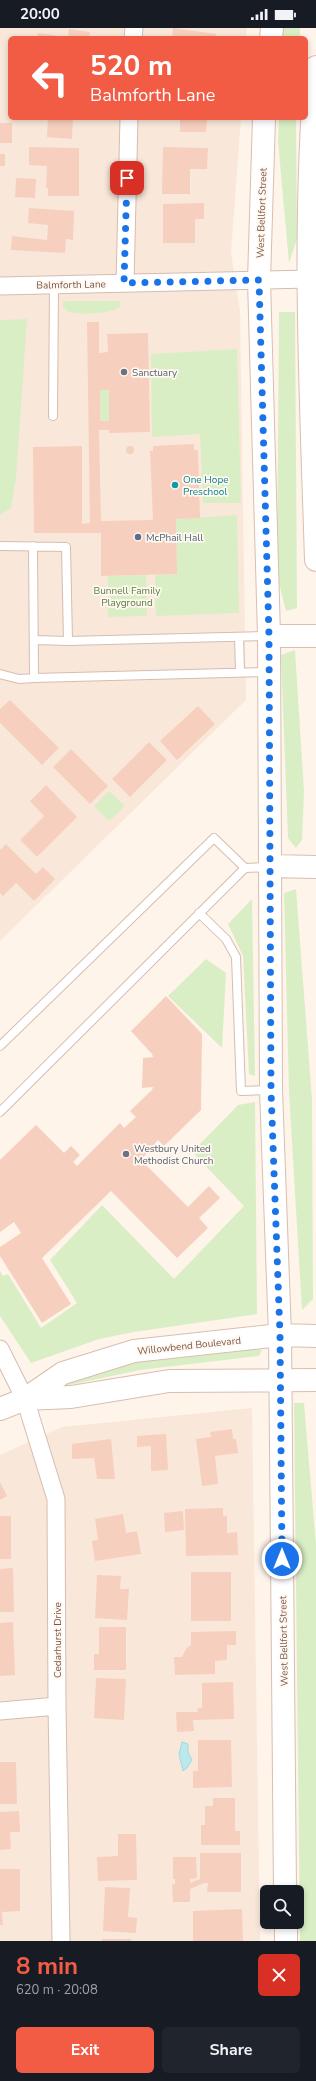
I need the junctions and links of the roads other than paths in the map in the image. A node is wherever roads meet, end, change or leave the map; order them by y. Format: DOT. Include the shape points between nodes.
graph roads {
  1 [pos="316,66"];
  2 [pos="128,120"];
  3 [pos="264,120"];
  4 [pos="313,138"];
  5 [pos="312,171"];
  6 [pos="310,279"];
  7 [pos="259,280"];
  8 [pos="124,283"];
  9 [pos="54,285"];
  10 [pos="0,286"];
  11 [pos="53,416"];
  12 [pos="0,546"];
  13 [pos="33,546"];
  14 [pos="316,560"];
  15 [pos="269,636"];
  16 [pos="316,636"];
  17 [pos="239,637"];
  18 [pos="35,640"];
  19 [pos="68,641"];
  20 [pos="240,672"];
  21 [pos="269,672"];
  22 [pos="0,674"];
  23 [pos="34,678"];
  24 [pos="270,866"];
  25 [pos="316,866"];
  26 [pos="245,868"];
  27 [pos="200,913"];
  28 [pos="0,1046"];
  29 [pos="271,1090"];
  30 [pos="0,1112"];
  31 [pos="280,1335"];
  32 [pos="316,1336"];
  33 [pos="0,1349"];
  34 [pos="316,1380"];
  35 [pos="280,1381"];
  36 [pos="25,1399"];
  37 [pos="0,1408"];
  38 [pos="57,1706"];
  39 [pos="0,1712"];
  40 [pos="285,1885"];
  41 [pos="286,1929"];
  42 [pos="61,1941"];
  43 [pos="286,1941"];
  1 -- 4 [label="main road"];
  2 -- 8 [label="street"];
  3 -- 7 [label="main road, West Bellfort Street"];
  4 -- 5 [label="main road"];
  5 -- 6 [label="main road"];
  6 -- 7 [label="street, Balmforth Lane"];
  6 -- 14 [label="main road"];
  7 -- 8 [label="street, Balmforth Lane"];
  7 -- 15 [label="main road, West Bellfort Street"];
  8 -- 9 [label="street, Balmforth Lane"];
  9 -- 10 [label="street, Balmforth Lane"];
  9 -- 11 [label="lane"];
  12 -- 13 [label="lane"];
  13 -- 18 [label="lane"];
  13 -- 19 [label="lane" via="66,547"];
  15 -- 16 [label="main road"];
  15 -- 17 [label="lane"];
  15 -- 21 [label="main road, West Bellfort Street"];
  17 -- 19 [label="lane"];
  17 -- 20 [label="lane"];
  18 -- 19 [label="lane"];
  18 -- 23 [label="lane"];
  20 -- 21 [label="lane"];
  20 -- 23 [label="lane"];
  21 -- 24 [label="main road, West Bellfort Street"];
  22 -- 23 [label="lane" via="18,679"];
  24 -- 25 [label="main road"];
  24 -- 26 [label="lane"];
  24 -- 29 [label="main road, West Bellfort Street"];
  26 -- 27 [label="lane"];
  26 -- 28 [label="lane" via="214,838"];
  27 -- 29 [label="lane" via="226,940 236,957 241,1091"];
  27 -- 30 [label="lane"];
  29 -- 31 [label="main road, West Bellfort Street"];
  31 -- 32 [label="main road, Willowbend Boulevard"];
  31 -- 35 [label="main road, West Bellfort Street"];
  31 -- 36 [label="main road, Willowbend Boulevard" via="134,1351 63,1373"];
  33 -- 36 [label="street, Cedarhurst Drive"];
  34 -- 35 [label="main road, Willowbend Boulevard"];
  35 -- 36 [label="main road, Willowbend Boulevard" via="169,1381 70,1397"];
  35 -- 40 [label="main road, West Bellfort Street"];
  36 -- 37 [label="main road, Willowbend Boulevard"];
  36 -- 38 [label="street, Cedarhurst Drive" via="56,1499"];
  38 -- 39 [label="street"];
  38 -- 42 [label="street, Cedarhurst Drive"];
  41 -- 43 [label="main road"];
}
